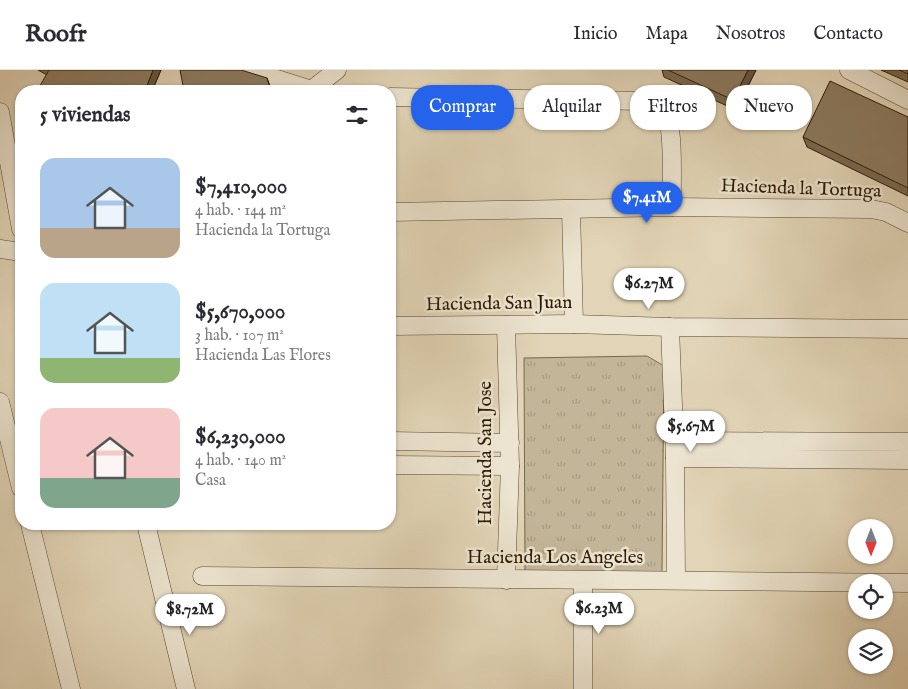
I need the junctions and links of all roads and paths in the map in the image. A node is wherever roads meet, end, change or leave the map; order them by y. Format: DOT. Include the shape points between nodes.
graph roads {
  1 [pos="248,70"];
  2 [pos="336,70"];
  3 [pos="849,70"];
  4 [pos="295,85"];
  5 [pos="317,85"];
  6 [pos="396,97"];
  7 [pos="908,100"];
  8 [pos="0,112"];
  9 [pos="15,196"];
  10 [pos="672,207"];
  11 [pos="571,210"];
  12 [pos="396,212"];
  13 [pos="908,224"];
  14 [pos="0,249"];
  15 [pos="15,251"];
  16 [pos="574,324"];
  17 [pos="506,325"];
  18 [pos="396,326"];
  19 [pos="670,327"];
  20 [pos="908,329"];
  21 [pos="0,402"];
  22 [pos="396,441"];
  23 [pos="908,442"];
  24 [pos="510,443"];
  25 [pos="675,449"];
  26 [pos="908,460"];
  27 [pos="15,463"];
  28 [pos="396,465"];
  29 [pos="510,466"];
  30 [pos="31,530"];
  31 [pos="147,530"];
  32 [pos="202,576"];
  33 [pos="506,580"];
  34 [pos="676,580"];
  35 [pos="583,581"];
  36 [pos="908,583"];
  37 [pos="71,689"];
  38 [pos="186,689"];
  39 [pos="583,689"];
  1 -- 4 [label="street"];
  2 -- 5 [label="street"];
  3 -- 7 [label="street"];
  6 -- 10 [label="street" via="646,101 659,106 671,128"];
  8 -- 9 [label="street"];
  10 -- 11 [label="street, Hacienda la Tortuga"];
  10 -- 13 [label="street, Hacienda la Tortuga" via="871,209 886,212"];
  11 -- 12 [label="street, Hacienda la Tortuga"];
  11 -- 16 [label="street"];
  14 -- 15 [label="street"];
  16 -- 17 [label="street, Hacienda San Juan"];
  16 -- 19 [label="street, Hacienda San Juan"];
  17 -- 18 [label="street, Hacienda San Juan"];
  17 -- 24 [label="street, Hacienda San Jose"];
  19 -- 20 [label="street, Hacienda San Juan"];
  19 -- 25 [label="street"];
  21 -- 27 [label="street"];
  22 -- 24 [label="street"];
  23 -- 25 [label="street"];
  24 -- 29 [label="street, Hacienda San Jose"];
  25 -- 26 [label="street"];
  25 -- 34 [label="street"];
  28 -- 29 [label="street"];
  29 -- 33 [label="street, Hacienda San Jose"];
  30 -- 37 [label="street"];
  31 -- 38 [label="street"];
  32 -- 33 [label="street, Hacienda Los Angeles"];
  33 -- 35 [label="street, Hacienda Los Angeles"];
  34 -- 35 [label="street, Hacienda Los Angeles"];
  34 -- 36 [label="street, Hacienda Los Angeles"];
  35 -- 39 [label="street"];
}
